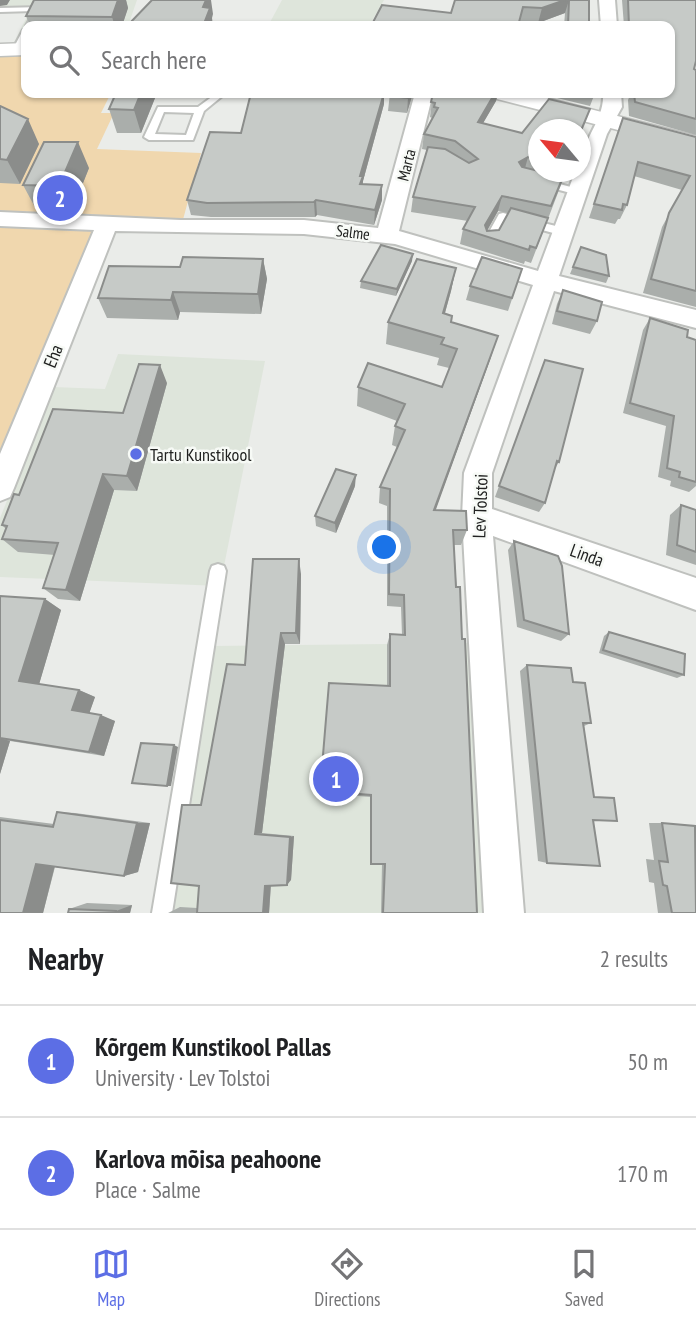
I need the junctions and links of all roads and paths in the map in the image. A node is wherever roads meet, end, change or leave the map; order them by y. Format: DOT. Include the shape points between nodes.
graph roads {
  1 [pos="607,0"];
  2 [pos="0,10"];
  3 [pos="49,12"];
  4 [pos="37,13"];
  5 [pos="33,21"];
  6 [pos="609,21"];
  7 [pos="216,98"];
  8 [pos="423,98"];
  9 [pos="521,98"];
  10 [pos="612,98"];
  11 [pos="200,110"];
  12 [pos="607,120"];
  13 [pos="696,142"];
  14 [pos="538,182"];
  15 [pos="578,192"];
  16 [pos="0,219"];
  17 [pos="107,224"];
  18 [pos="564,232"];
  19 [pos="387,236"];
  20 [pos="489,241"];
  21 [pos="547,281"];
  22 [pos="696,319"];
  23 [pos="0,488"];
  24 [pos="477,517"];
  25 [pos="218,571"];
  26 [pos="696,594"];
  27 [pos="162,913"];
  28 [pos="504,913"];
  1 -- 6 [label="street"];
  2 -- 4 [label="lane" via="39,9"];
  3 -- 4 [label="lane"];
  4 -- 5 [label="lane"];
  7 -- 11 [label="lane"];
  8 -- 19 [label="street, Marta" via="414,154"];
  9 -- 12 [label="street"];
  10 -- 12 [label="street, Lev Tolstoi"];
  11 -- 11 [label="lane" via="190,138 149,137 160,109"];
  12 -- 13 [label="street"];
  12 -- 15 [label="street, Lev Tolstoi"];
  14 -- 15 [label="lane"];
  15 -- 18 [label="street, Lev Tolstoi"];
  16 -- 17 [label="street, Salme"];
  17 -- 19 [label="street, Salme" via="304,227"];
  17 -- 23 [label="street, Eha"];
  18 -- 20 [label="lane" via="503,216"];
  18 -- 21 [label="street, Lev Tolstoi"];
  19 -- 21 [label="street, Salme"];
  21 -- 22 [label="street, Salme"];
  21 -- 24 [label="street, Lev Tolstoi" via="478,474"];
  24 -- 26 [label="street, Linda"];
  24 -- 28 [label="street, Lev Tolstoi"];
  25 -- 27 [label="lane"];
}
